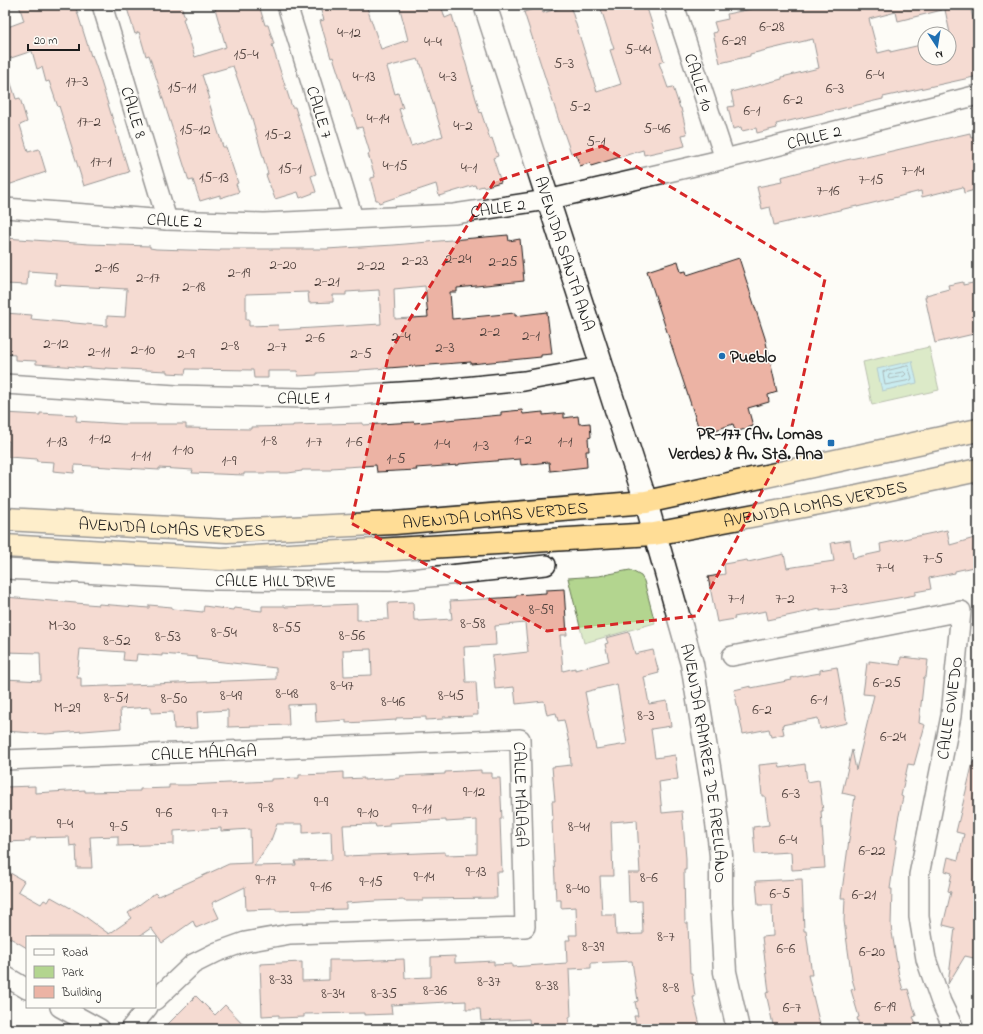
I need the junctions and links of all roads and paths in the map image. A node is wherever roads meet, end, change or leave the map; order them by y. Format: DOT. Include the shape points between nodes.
graph roads {
  1 [pos="102,5"];
  2 [pos="287,5"];
  3 [pos="485,5"];
  4 [pos="674,5"];
  5 [pos="978,95"];
  6 [pos="725,159"];
  7 [pos="548,200"];
  8 [pos="5,208"];
  9 [pos="353,218"];
  10 [pos="167,220"];
  11 [pos="601,367"];
  12 [pos="5,384"];
  13 [pos="978,430"];
  14 [pos="978,470"];
  15 [pos="646,502"];
  16 [pos="5,519"];
  17 [pos="654,534"];
  18 [pos="5,546"];
  19 [pos="546,565"];
  20 [pos="5,569"];
  21 [pos="732,656"];
  22 [pos="5,760"];
  23 [pos="156,999"];
  24 [pos="62,1008"];
  25 [pos="147,1008"];
  26 [pos="100,1029"];
  27 [pos="130,1029"];
  28 [pos="738,1029"];
  29 [pos="954,1029"];
  1 -- 10 [label="street, CALLE 8"];
  2 -- 9 [label="street, CALLE 7"];
  3 -- 7 [label="street, AVENIDA SANTA ANA"];
  4 -- 6 [label="street, CALLE 10"];
  5 -- 6 [label="street, CALLE 2"];
  6 -- 7 [label="street, CALLE 2"];
  7 -- 9 [label="street, CALLE 2" via="454,214"];
  7 -- 11 [label="street, AVENIDA SANTA ANA"];
  8 -- 10 [label="street, CALLE 2"];
  9 -- 10 [label="street, CALLE 2" via="264,223"];
  11 -- 12 [label="street, CALLE 1" via="516,382 304,398 176,395"];
  11 -- 15 [label="street, AVENIDA SANTA ANA"];
  13 -- 15 [label="highway, AVENIDA LOMAS VERDES"];
  14 -- 17 [label="highway, AVENIDA LOMAS VERDES" via="857,496"];
  15 -- 16 [label="highway, AVENIDA LOMAS VERDES" via="394,523 227,531"];
  15 -- 17 [label="street, AVENIDA RAMÍREZ DE ARELLANO"];
  17 -- 18 [label="highway, AVENIDA LOMAS VERDES" via="222,559"];
  17 -- 28 [label="street, AVENIDA RAMÍREZ DE ARELLANO" via="695,680 721,855 721,903 726,972"];
  19 -- 20 [label="street, CALLE HILL DRIVE" via="390,581 215,580"];
  21 -- 29 [label="street, CALLE OVIEDO" via="960,611 951,716 919,874 919,917 926,958 941,1002"];
  22 -- 23 [label="street, CALLE MÁLAGA" via="520,739 525,926 290,934 245,942 193,964"];
  24 -- 26 [label="street"];
  25 -- 27 [label="street"];
}
